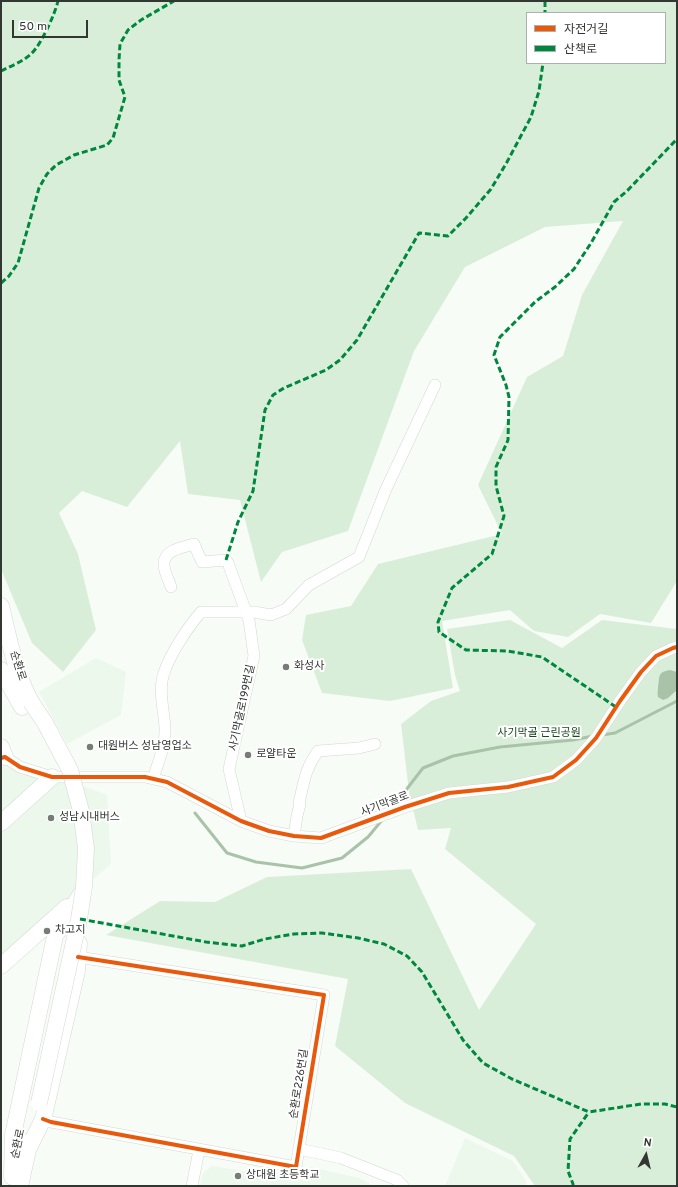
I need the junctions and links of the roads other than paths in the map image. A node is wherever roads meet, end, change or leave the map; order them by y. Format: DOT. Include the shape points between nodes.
graph roads {
  1 [pos="435,385"];
  2 [pos="171,587"];
  3 [pos="1,606"];
  4 [pos="250,612"];
  5 [pos="677,647"];
  6 [pos="1,670"];
  7 [pos="27,704"];
  8 [pos="375,744"];
  9 [pos="2,754"];
  10 [pos="70,776"];
  11 [pos="52,777"];
  12 [pos="154,779"];
  13 [pos="241,821"];
  14 [pos="1,823"];
  15 [pos="294,836"];
  16 [pos="81,894"];
  17 [pos="78,957"];
  18 [pos="1,966"];
  19 [pos="34,1102"];
  20 [pos="43,1119"];
  21 [pos="28,1150"];
  22 [pos="199,1150"];
  23 [pos="299,1150"];
  24 [pos="14,1183"];
  25 [pos="192,1186"];
  26 [pos="403,1186"];
  1 -- 4 [label="street" via="386,489 359,557 309,584 286,609 271,615"];
  2 -- 4 [label="street, 사기막골로199번길" via="164,564 167,556 172,550 194,544 202,562 226,560"];
  3 -- 7 [label="main road, 순환로"];
  4 -- 12 [label="street" via="201,612 189,626 164,674 164,742"];
  4 -- 13 [label="street, 사기막골로199번길" via="254,656 229,769"];
  5 -- 15 [label="street, 사기막골로" via="656,656 641,672 596,738 576,760 553,777 508,787 449,793 321,838"];
  6 -- 7 [label="main road, 순환로"];
  7 -- 19 [label="main road, bridge" via="48,729 70,770 81,812 86,848 79,919"];
  8 -- 15 [label="street" via="359,748 318,751 305,776"];
  9 -- 11 [label="street" via="20,767"];
  10 -- 11 [label="street, 사기막골로"];
  10 -- 12 [label="street, 사기막골로"];
  10 -- 16 [label="main road" via="83,842"];
  11 -- 14 [label="main road"];
  12 -- 13 [label="street, 사기막골로" via="168,782"];
  13 -- 15 [label="street, 사기막골로"];
  16 -- 17 [label="main road"];
  16 -- 18 [label="main road"];
  16 -- 24 [label="main road" via="55,936 13,1135"];
  17 -- 20 [label="main road"];
  17 -- 23 [label="street, 순환로226번길" via="324,994"];
  19 -- 21 [label="main road, 순환로"];
  19 -- 24 [label="main road, 순환로"];
  20 -- 21 [label="main road"];
  20 -- 22 [label="street, 순환로226번길"];
  21 -- 24 [label="main road, 순환로"];
  22 -- 23 [label="street, 순환로226번길" via="296,1168"];
  22 -- 25 [label="street"];
  23 -- 26 [label="street" via="341,1158 397,1180"];
}
